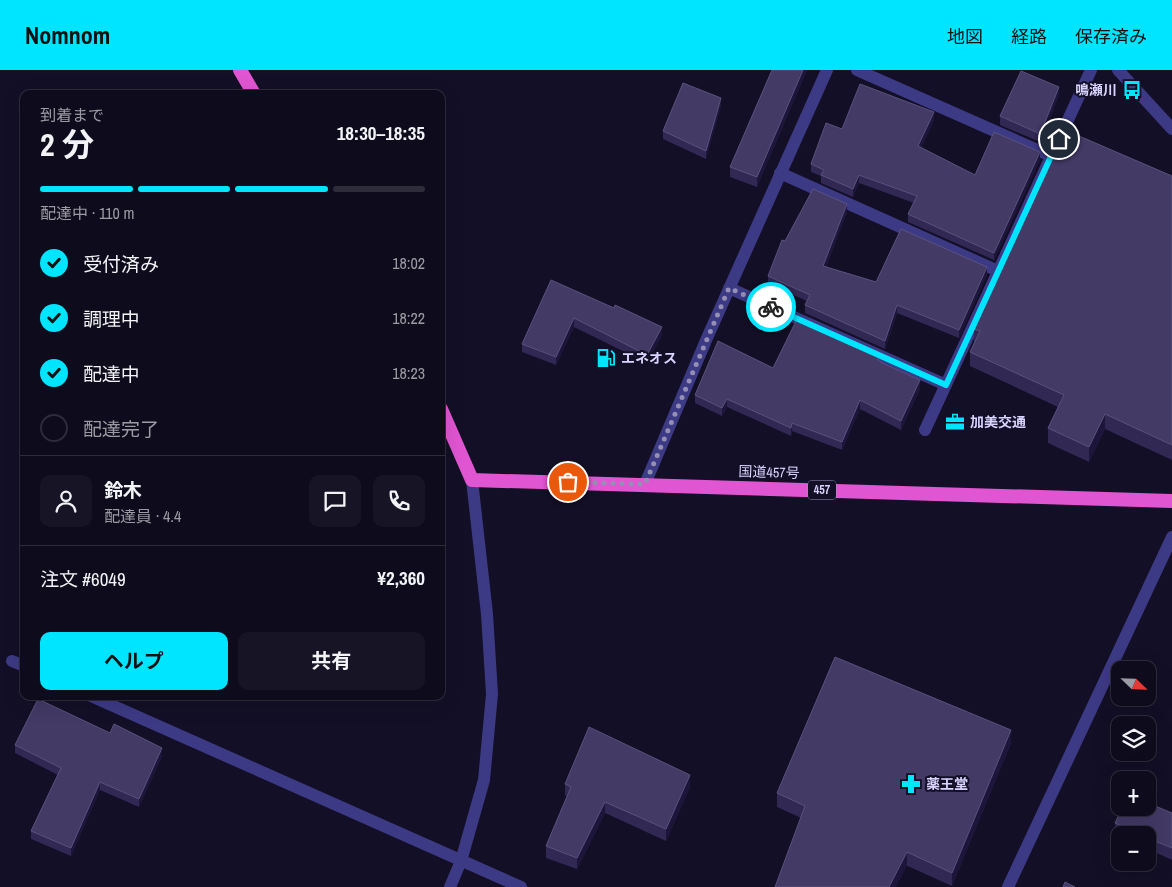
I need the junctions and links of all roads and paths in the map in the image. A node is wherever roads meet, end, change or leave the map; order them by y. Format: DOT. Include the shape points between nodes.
graph roads {
  1 [pos="240,70"];
  2 [pos="827,70"];
  3 [pos="857,70"];
  4 [pos="1091,70"];
  5 [pos="1118,70"];
  6 [pos="252,90"];
  7 [pos="1172,130"];
  8 [pos="1051,156"];
  9 [pos="780,173"];
  10 [pos="998,271"];
  11 [pos="729,288"];
  12 [pos="946,385"];
  13 [pos="445,419"];
  14 [pos="925,430"];
  15 [pos="472,480"];
  16 [pos="645,484"];
  17 [pos="1172,501"];
  18 [pos="1172,537"];
  19 [pos="12,661"];
  20 [pos="20,664"];
  21 [pos="100,700"];
  22 [pos="461,861"];
  23 [pos="450,887"];
  24 [pos="520,887"];
  25 [pos="1008,887"];
  1 -- 6 [label="highway"];
  2 -- 9 [label="street"];
  3 -- 8 [label="street"];
  4 -- 8 [label="street"];
  5 -- 7 [label="street"];
  8 -- 10 [label="street"];
  9 -- 10 [label="street"];
  9 -- 11 [label="street"];
  10 -- 12 [label="street"];
  11 -- 12 [label="street"];
  11 -- 16 [label="street"];
  12 -- 14 [label="street"];
  13 -- 15 [label="highway"];
  15 -- 16 [label="highway, 国道457号 / 457"];
  15 -- 22 [label="street" via="492,694 484,780"];
  16 -- 17 [label="highway, 国道457号 / 457"];
  18 -- 25 [label="street"];
  19 -- 20 [label="street"];
  21 -- 22 [label="street"];
  22 -- 23 [label="street"];
  22 -- 24 [label="street"];
}
